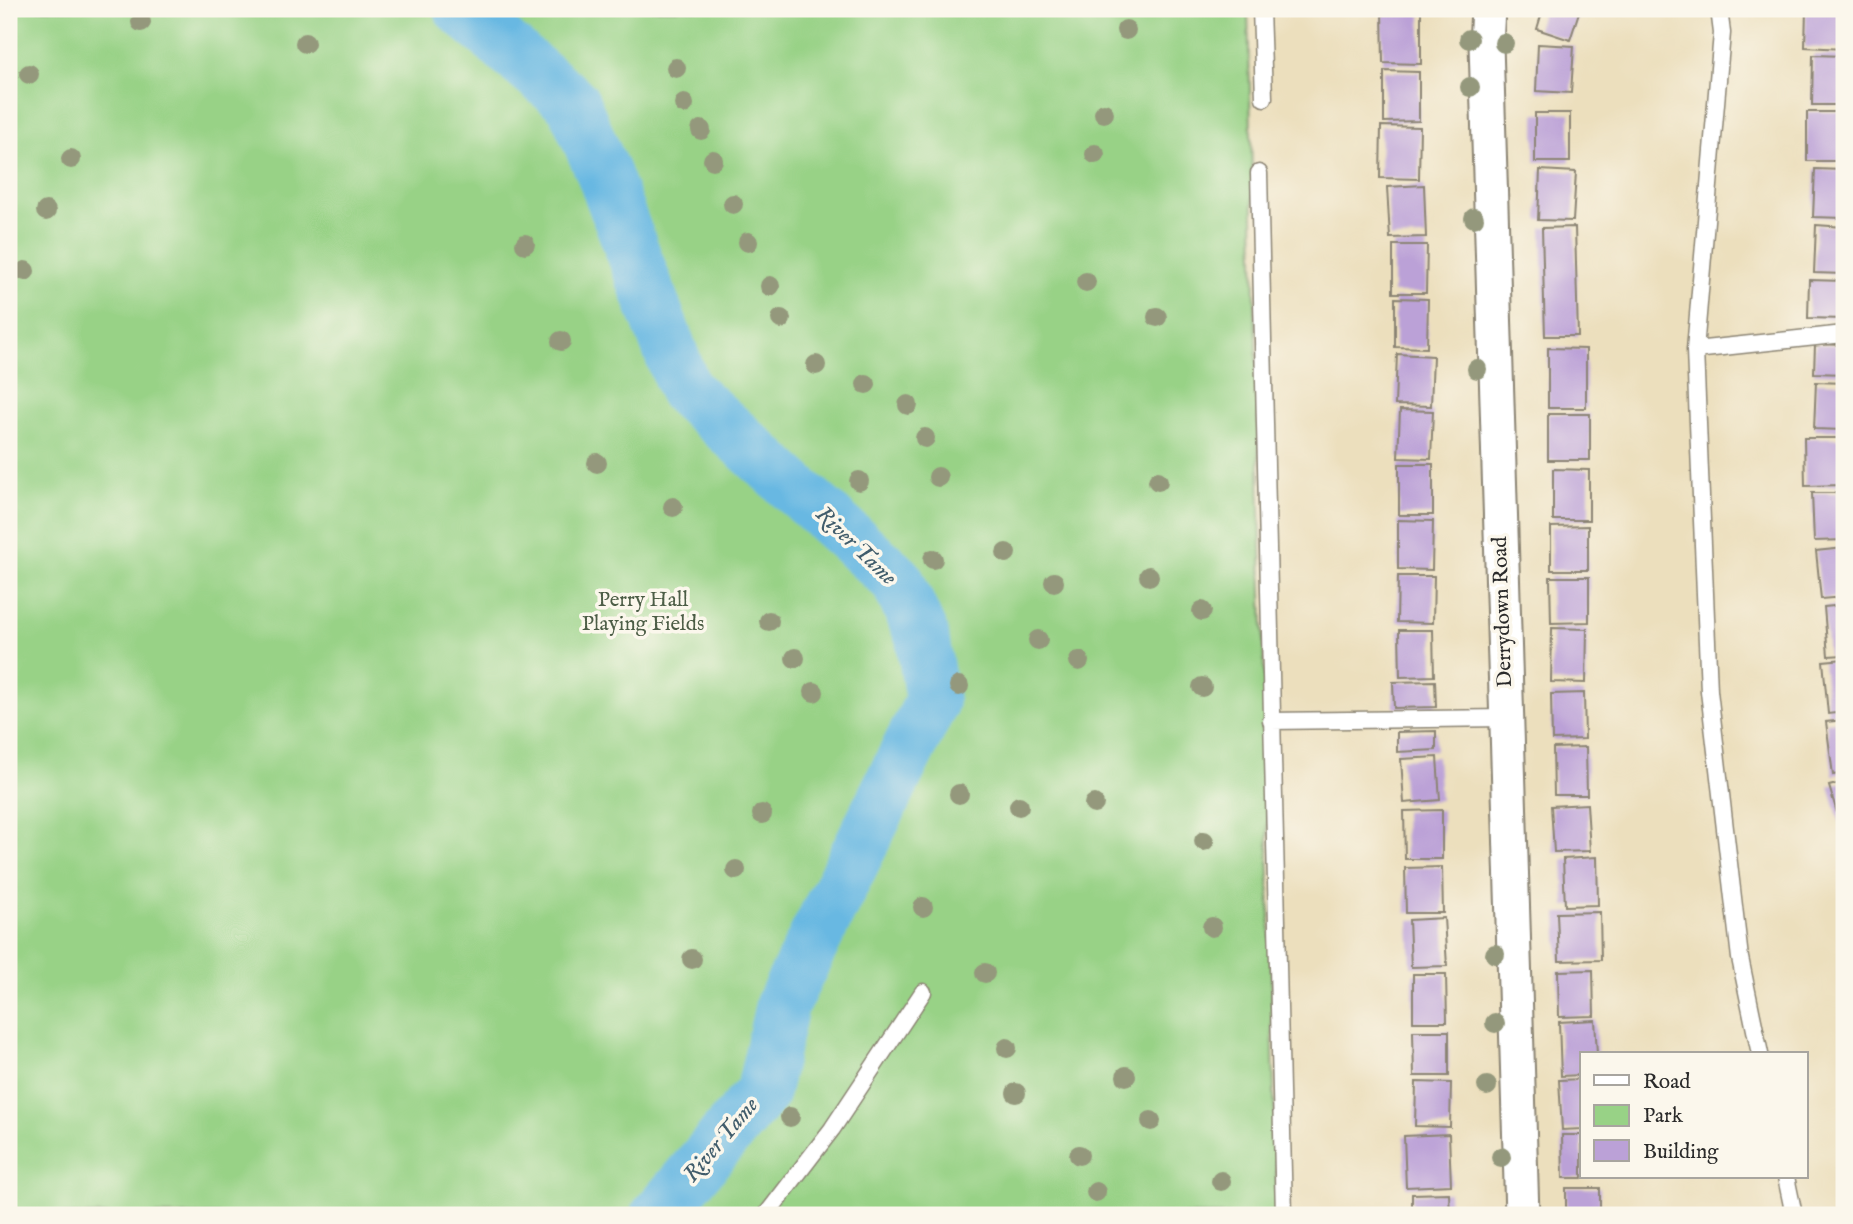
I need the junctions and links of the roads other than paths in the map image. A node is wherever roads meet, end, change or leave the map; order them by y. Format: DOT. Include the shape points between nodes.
graph roads {
  1 [pos="1261,9"];
  2 [pos="1488,9"];
  3 [pos="1719,9"];
  4 [pos="1264,98"];
  5 [pos="1259,173"];
  6 [pos="1844,334"];
  7 [pos="1695,350"];
  8 [pos="1506,718"];
  9 [pos="1271,721"];
  10 [pos="923,992"];
  11 [pos="1760,1052"];
  12 [pos="1786,1178"];
  13 [pos="766,1215"];
  14 [pos="1284,1215"];
  15 [pos="1522,1215"];
  16 [pos="1794,1215"];
  1 -- 4 [label="lane"];
  2 -- 8 [label="street, Derrydown Road" via="1486,71"];
  3 -- 7 [label="lane" via="1722,33"];
  5 -- 9 [label="lane"];
  6 -- 7 [label="lane"];
  7 -- 11 [label="lane" via="1709,691 1740,957"];
  8 -- 9 [label="lane"];
  8 -- 15 [label="street, Derrydown Road"];
  9 -- 14 [label="lane"];
  10 -- 13 [label="lane" via="832,1129"];
  12 -- 16 [label="lane"];
}
